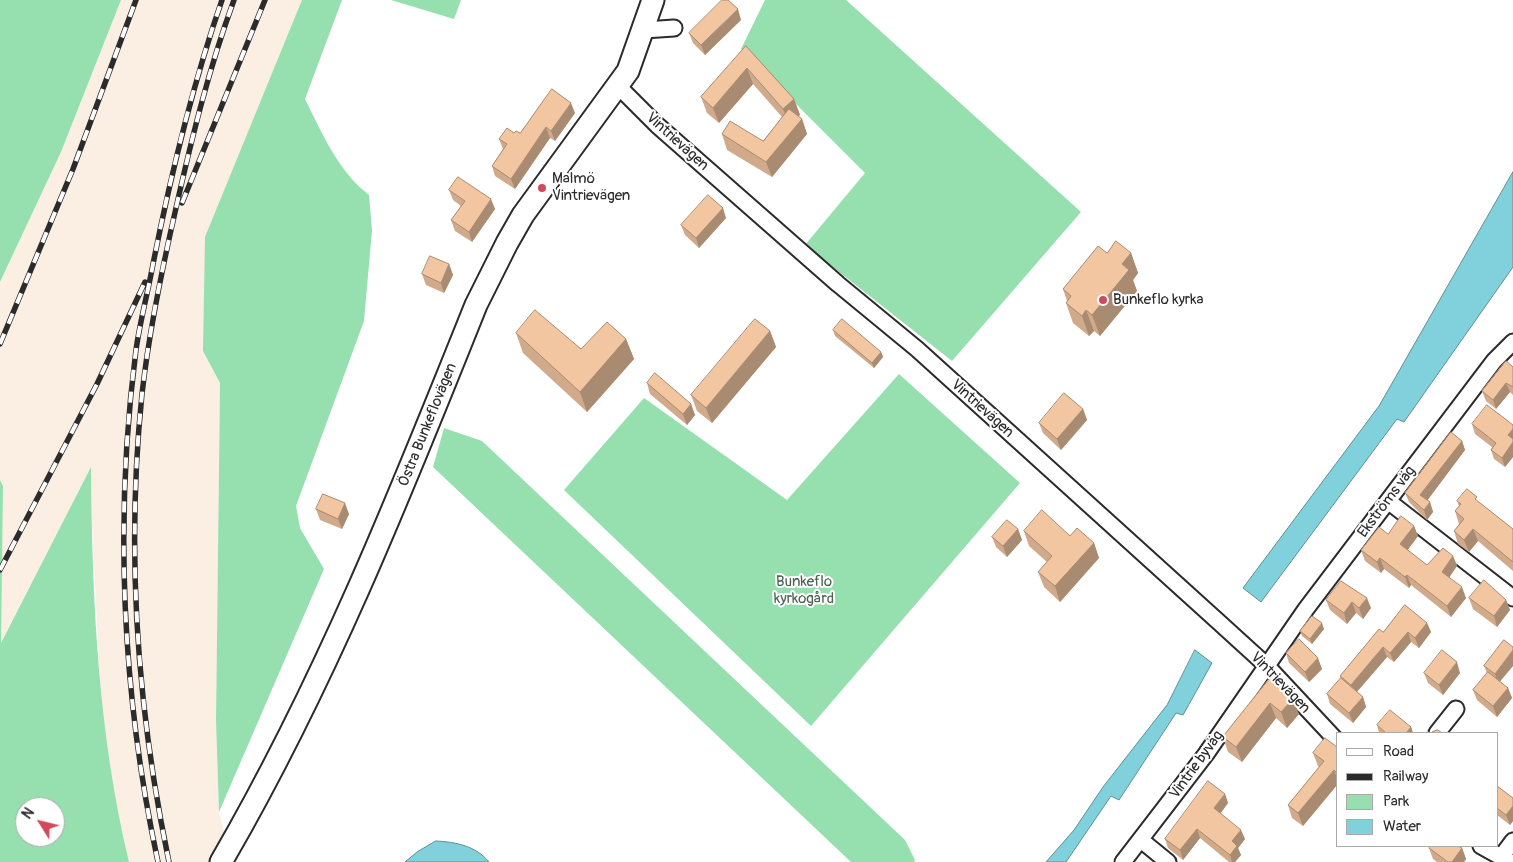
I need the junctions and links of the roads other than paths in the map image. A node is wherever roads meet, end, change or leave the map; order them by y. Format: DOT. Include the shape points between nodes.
graph roads {
  1 [pos="653,0"];
  2 [pos="674,28"];
  3 [pos="644,30"];
  4 [pos="618,86"];
  5 [pos="1513,342"];
  6 [pos="1388,501"];
  7 [pos="1513,598"];
  8 [pos="1267,666"];
  9 [pos="1456,710"];
  10 [pos="1438,732"];
  11 [pos="1336,741"];
  12 [pos="1141,840"];
  13 [pos="1513,841"];
  14 [pos="1483,847"];
  15 [pos="1506,859"];
  16 [pos="221,862"];
  17 [pos="1123,862"];
  18 [pos="1168,862"];
  1 -- 3 [label="street, Östra Bunkeflovägen"];
  2 -- 3 [label="street"];
  3 -- 4 [label="street, Östra Bunkeflovägen" via="628,71"];
  4 -- 8 [label="street, Vintrievägen" via="716,178 917,349"];
  4 -- 16 [label="street, Östra Bunkeflovägen" via="523,215 492,270 371,564 314,687"];
  5 -- 6 [label="street, Ekströms väg" via="1494,361"];
  6 -- 7 [label="street"];
  6 -- 8 [label="street, Ekströms väg"];
  8 -- 11 [label="street, Vintrievägen"];
  8 -- 12 [label="street, Vintrie byväg"];
  9 -- 10 [label="street"];
  12 -- 17 [label="street, Vintrie byväg"];
  12 -- 18 [label="street"];
  13 -- 15 [label="street"];
  14 -- 15 [label="street"];
}
